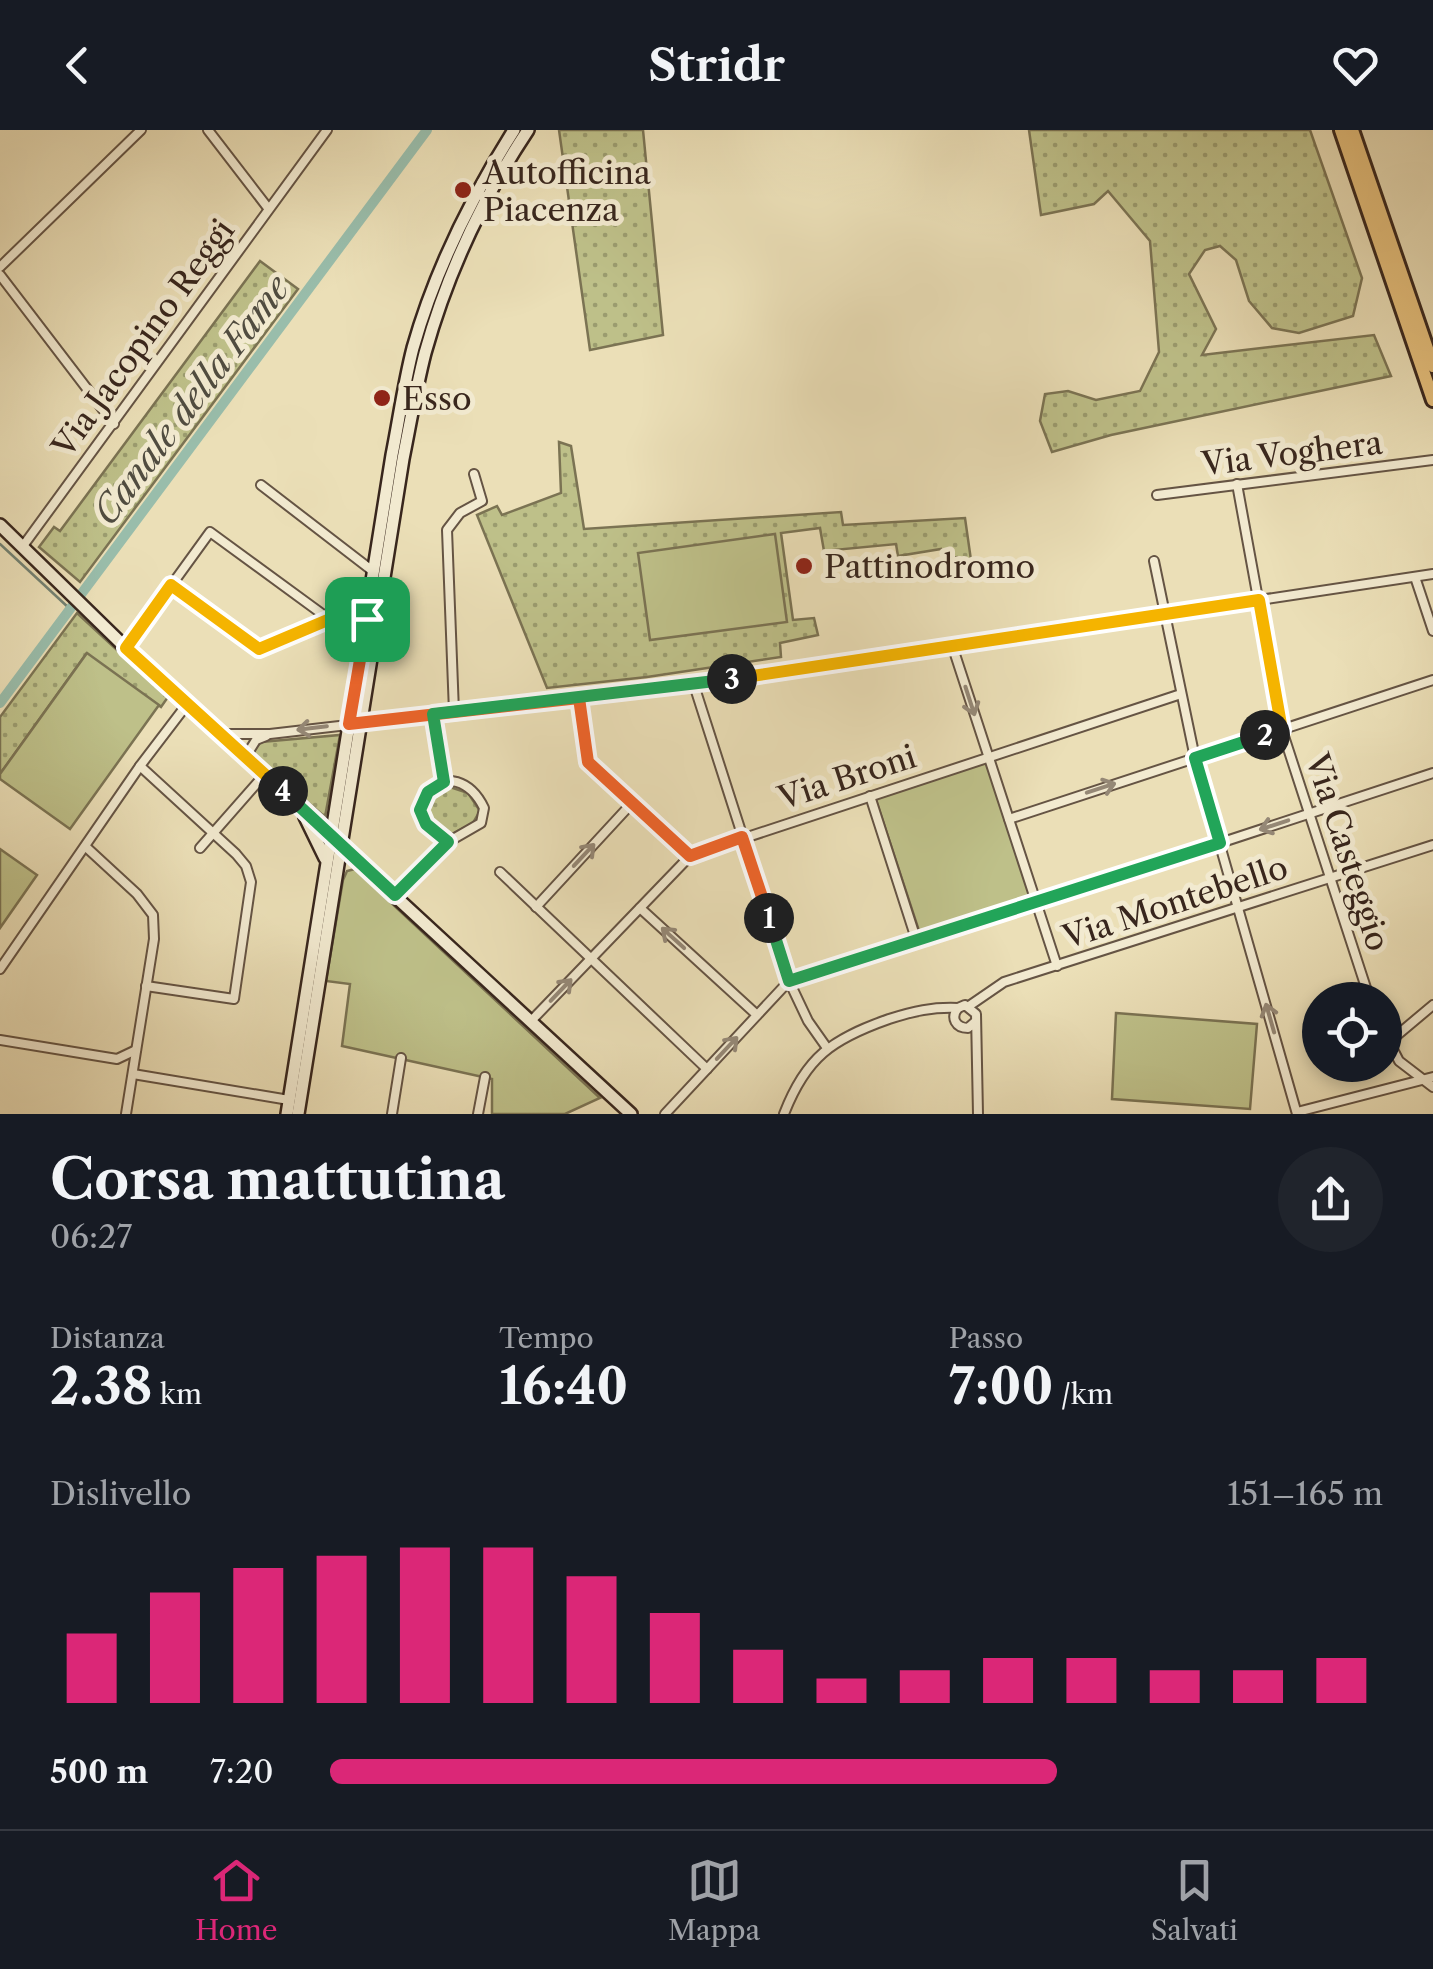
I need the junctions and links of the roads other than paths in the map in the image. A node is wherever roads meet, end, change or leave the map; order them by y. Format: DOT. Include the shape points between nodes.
graph roads {
  1 [pos="141,130"];
  2 [pos="208,130"];
  3 [pos="327,130"];
  4 [pos="514,130"];
  5 [pos="528,130"];
  6 [pos="1341,130"];
  7 [pos="1352,130"];
  8 [pos="268,208"];
  9 [pos="0,267"];
  10 [pos="0,275"];
  11 [pos="1433,366"];
  12 [pos="1433,400"];
  13 [pos="114,424"];
  14 [pos="1433,460"];
  15 [pos="474,474"];
  16 [pos="1237,484"];
  17 [pos="261,485"];
  18 [pos="1157,495"];
  19 [pos="0,525"];
  20 [pos="23,546"];
  21 [pos="1154,561"];
  22 [pos="374,572"];
  23 [pos="1433,574"];
  24 [pos="1415,578"];
  25 [pos="171,585"];
  26 [pos="1259,600"];
  27 [pos="1164,614"];
  28 [pos="330,619"];
  29 [pos="367,619"];
  30 [pos="1433,631"];
  31 [pos="952,644"];
  32 [pos="126,648"];
  33 [pos="1433,680"];
  34 [pos="694,684"];
  35 [pos="1181,694"];
  36 [pos="579,698"];
  37 [pos="188,703"];
  38 [pos="454,712"];
  39 [pos="433,714"];
  40 [pos="354,724"];
  41 [pos="1282,730"];
  42 [pos="221,734"];
  43 [pos="270,734"];
  44 [pos="246,756"];
  45 [pos="988,757"];
  46 [pos="1195,758"];
  47 [pos="140,766"];
  48 [pos="1433,773"];
  49 [pos="265,774"];
  50 [pos="444,782"];
  51 [pos="870,796"];
  52 [pos="294,801"];
  53 [pos="632,803"];
  54 [pos="1310,812"];
  55 [pos="1009,819"];
  56 [pos="214,832"];
  57 [pos="742,837"];
  58 [pos="335,840"];
  59 [pos="448,842"];
  60 [pos="1220,843"];
  61 [pos="1433,845"];
  62 [pos="86,848"];
  63 [pos="200,848"];
  64 [pos="690,856"];
  65 [pos="326,862"];
  66 [pos="362,864"];
  67 [pos="500,872"];
  68 [pos="334,874"];
  69 [pos="1332,879"];
  70 [pos="395,895"];
  71 [pos="1036,902"];
  72 [pos="536,907"];
  73 [pos="640,908"];
  74 [pos="1238,909"];
  75 [pos="917,942"];
  76 [pos="591,960"];
  77 [pos="1057,966"];
  78 [pos="0,970"];
  79 [pos="789,981"];
  80 [pos="1364,982"];
  81 [pos="146,986"];
  82 [pos="992,992"];
  83 [pos="1433,1005"];
  84 [pos="969,1006"];
  85 [pos="936,1007"];
  86 [pos="958,1008"];
  87 [pos="758,1015"];
  88 [pos="976,1019"];
  89 [pos="954,1020"];
  90 [pos="531,1021"];
  91 [pos="1402,1027"];
  92 [pos="964,1028"];
  93 [pos="0,1040"];
  94 [pos="976,1045"];
  95 [pos="827,1048"];
  96 [pos="136,1050"];
  97 [pos="401,1058"];
  98 [pos="1402,1063"];
  99 [pos="707,1070"];
  100 [pos="132,1074"];
  101 [pos="1433,1076"];
  102 [pos="485,1078"];
  103 [pos="1422,1080"];
  104 [pos="1433,1086"];
  105 [pos="288,1107"];
  106 [pos="1297,1113"];
  107 [pos="126,1114"];
  108 [pos="298,1114"];
  109 [pos="392,1114"];
  110 [pos="478,1114"];
  111 [pos="631,1114"];
  112 [pos="665,1114"];
  113 [pos="784,1114"];
  114 [pos="978,1114"];
  1 -- 9 [label="street"];
  2 -- 8 [label="street"];
  3 -- 8 [label="street, Via Jacopino Reggi"];
  4 -- 22 [label="main road" via="474,194 413,350"];
  5 -- 40 [label="main road" via="484,202 425,354"];
  6 -- 12 [label="main road"];
  7 -- 11 [label="main road"];
  8 -- 13 [label="street, Via Jacopino Reggi"];
  10 -- 13 [label="street"];
  13 -- 20 [label="street, Via Jacopino Reggi"];
  14 -- 16 [label="street, Via Voghera"];
  15 -- 38 [label="street" via="482,500 446,530"];
  16 -- 18 [label="street, Via Voghera"];
  16 -- 26 [label="street, Via Casteggio"];
  17 -- 22 [label="street"];
  19 -- 20 [label="main road"];
  20 -- 32 [label="main road"];
  21 -- 27 [label="street"];
  22 -- 29 [label="main road"];
  23 -- 24 [label="street"];
  24 -- 26 [label="street"];
  24 -- 30 [label="street"];
  25 -- 28 [label="street" via="259,649"];
  25 -- 28 [label="street" via="210,532"];
  25 -- 32 [label="street"];
  26 -- 27 [label="street"];
  26 -- 41 [label="street, Via Casteggio"];
  27 -- 31 [label="street"];
  27 -- 35 [label="street"];
  28 -- 29 [label="street"];
  29 -- 40 [label="main road"];
  31 -- 34 [label="street"];
  31 -- 45 [label="street, one-way"];
  32 -- 37 [label="main road"];
  33 -- 41 [label="street"];
  34 -- 36 [label="street"];
  34 -- 57 [label="street"];
  35 -- 45 [label="street, Via Broni"];
  35 -- 46 [label="street"];
  36 -- 38 [label="street"];
  36 -- 53 [label="street" via="588,762"];
  37 -- 42 [label="main road"];
  37 -- 47 [label="street"];
  38 -- 39 [label="street"];
  39 -- 40 [label="street"];
  39 -- 50 [label="street"];
  40 -- 43 [label="street, one-way"];
  40 -- 58 [label="main road"];
  41 -- 46 [label="street"];
  41 -- 54 [label="street, Via Casteggio"];
  42 -- 43 [label="street"];
  42 -- 44 [label="main road"];
  43 -- 44 [label="street" via="256,740"];
  44 -- 49 [label="main road"];
  45 -- 51 [label="street, Via Broni"];
  45 -- 55 [label="street"];
  55 -- 46 [label="street, one-way"];
  46 -- 60 [label="street"];
  47 -- 56 [label="street"];
  47 -- 62 [label="street"];
  48 -- 54 [label="street"];
  49 -- 52 [label="main road"];
  49 -- 56 [label="street"];
  50 -- 59 [label="street" via="428,792 420,810"];
  50 -- 59 [label="street" via="469,785 484,808 481,823"];
  51 -- 57 [label="street, Via Broni"];
  51 -- 75 [label="street"];
  52 -- 58 [label="main road"];
  52 -- 65 [label="main road"];
  53 -- 64 [label="street"];
  72 -- 53 [label="street, one-way"];
  54 -- 60 [label="street, one-way"];
  54 -- 69 [label="street, Via Casteggio"];
  55 -- 71 [label="street"];
  56 -- 63 [label="street"];
  56 -- 81 [label="street" via="246,866 251,882 237,994 226,1000"];
  57 -- 64 [label="street, Via Broni"];
  57 -- 79 [label="street"];
  58 -- 65 [label="main road"];
  58 -- 66 [label="main road"];
  58 -- 68 [label="main road"];
  59 -- 70 [label="street"];
  60 -- 71 [label="street"];
  60 -- 74 [label="street"];
  61 -- 69 [label="street, Via Montebello"];
  62 -- 78 [label="street"];
  62 -- 81 [label="street" via="153,915"];
  64 -- 73 [label="street, Via Broni"];
  65 -- 105 [label="main road"];
  66 -- 68 [label="main road"];
  66 -- 70 [label="main road"];
  67 -- 72 [label="street"];
  68 -- 108 [label="main road"];
  69 -- 74 [label="street, Via Montebello"];
  69 -- 80 [label="street, Via Casteggio"];
  70 -- 90 [label="main road"];
  71 -- 75 [label="street"];
  71 -- 77 [label="street"];
  72 -- 76 [label="street"];
  73 -- 76 [label="street, Via Broni"];
  87 -- 73 [label="street, one-way"];
  74 -- 77 [label="street, Via Montebello"];
  106 -- 74 [label="street, one-way"];
  75 -- 79 [label="street"];
  90 -- 76 [label="street, Via Broni, one-way"];
  76 -- 99 [label="street"];
  77 -- 82 [label="street, Via Montebello"];
  79 -- 87 [label="street"];
  79 -- 95 [label="street"];
  81 -- 96 [label="street"];
  82 -- 84 [label="street, Via Montebello"];
  82 -- 88 [label="street"];
  83 -- 91 [label="street"];
  84 -- 86 [label="street"];
  84 -- 88 [label="street"];
  85 -- 86 [label="street"];
  85 -- 89 [label="street"];
  85 -- 95 [label="street" via="856,1031"];
  86 -- 89 [label="street"];
  99 -- 87 [label="street, one-way"];
  88 -- 92 [label="street"];
  88 -- 94 [label="street"];
  89 -- 92 [label="street"];
  90 -- 111 [label="main road"];
  92 -- 94 [label="street"];
  93 -- 96 [label="street" via="117,1059"];
  94 -- 114 [label="street"];
  95 -- 113 [label="street" via="795,1086"];
  96 -- 100 [label="street"];
  97 -- 109 [label="street"];
  98 -- 103 [label="street"];
  99 -- 112 [label="street"];
  100 -- 105 [label="street"];
  100 -- 107 [label="street"];
  101 -- 103 [label="street"];
  102 -- 110 [label="street"];
  103 -- 104 [label="street"];
  103 -- 106 [label="street"];
}
